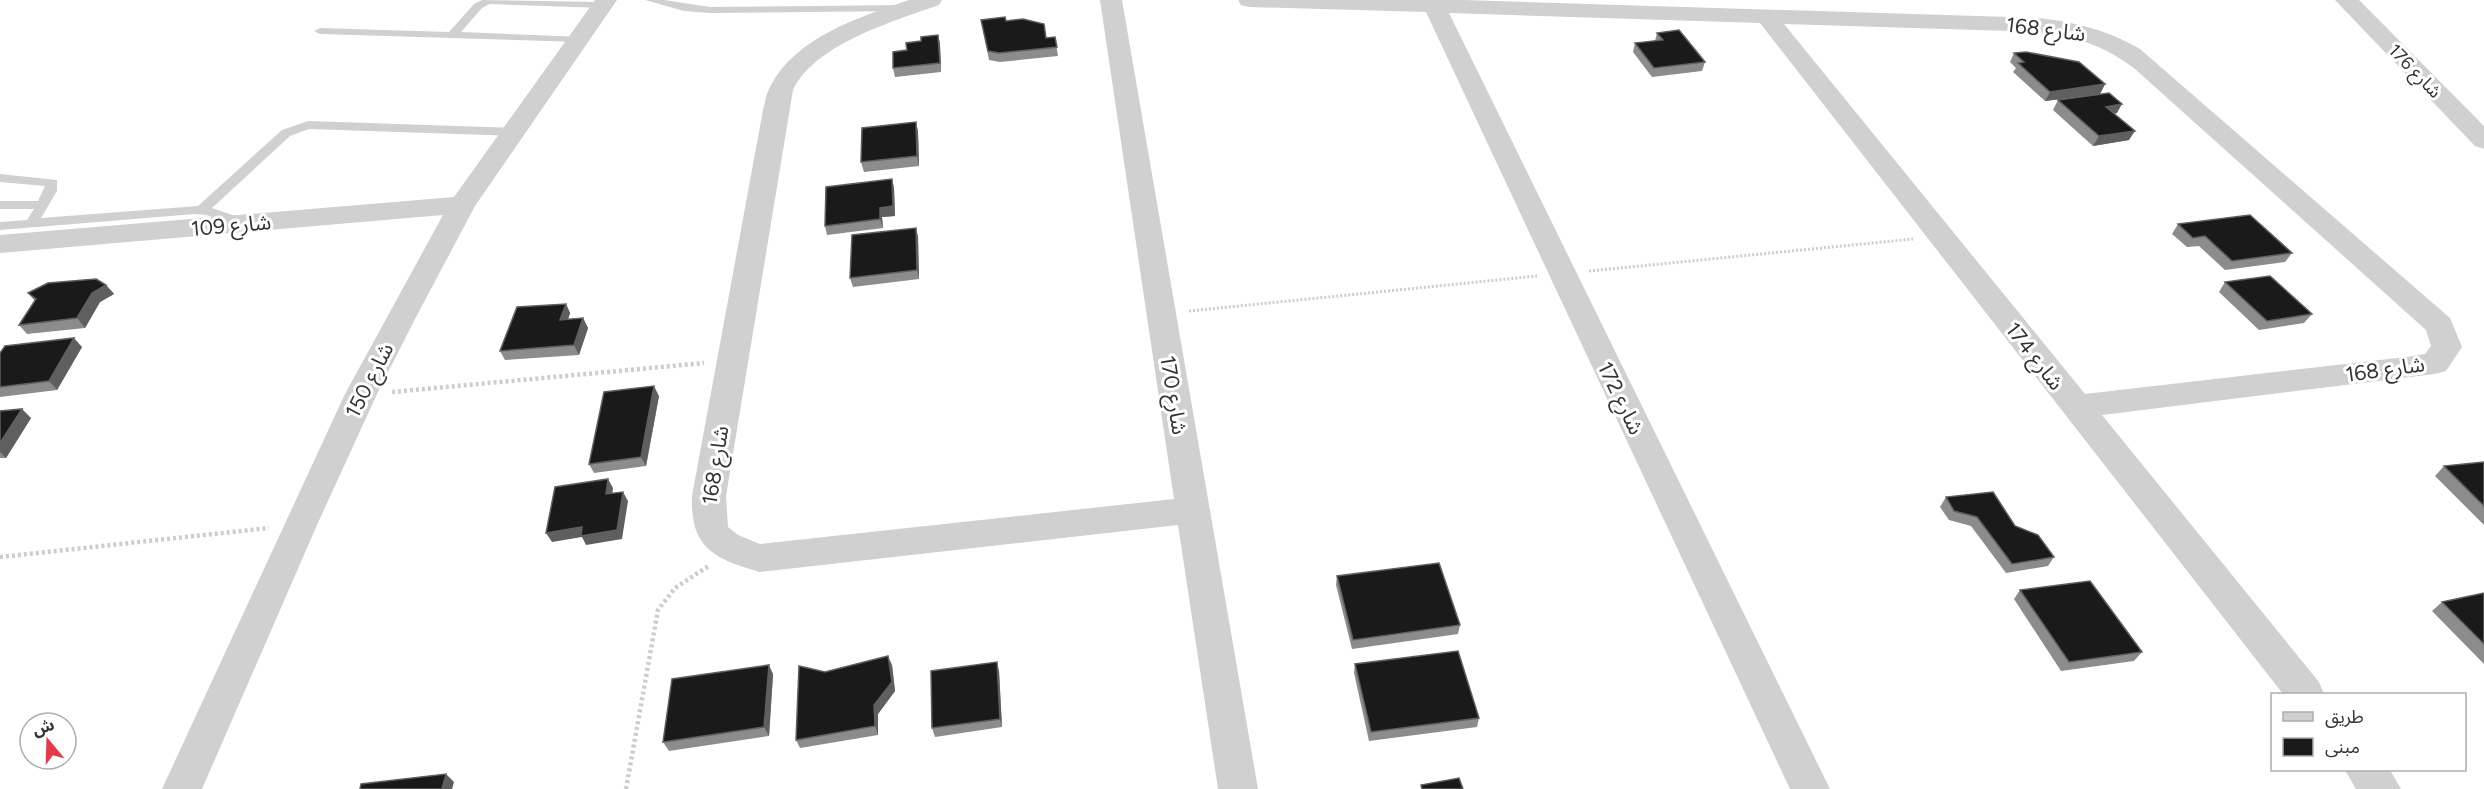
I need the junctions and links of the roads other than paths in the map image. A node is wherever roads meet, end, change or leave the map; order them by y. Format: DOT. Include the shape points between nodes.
graph roads {
  1 [pos="500,0"];
  2 [pos="651,0"];
  3 [pos="1111,0"];
  4 [pos="1249,0"];
  5 [pos="2346,0"];
  6 [pos="605,2"];
  7 [pos="920,4"];
  8 [pos="1434,6"];
  9 [pos="1766,16"];
  10 [pos="320,31"];
  11 [pos="452,35"];
  12 [pos="579,39"];
  13 [pos="514,132"];
  14 [pos="2484,141"];
  15 [pos="0,178"];
  16 [pos="0,205"];
  17 [pos="43,205"];
  18 [pos="462,205"];
  19 [pos="202,210"];
  20 [pos="31,224"];
  21 [pos="244,224"];
  22 [pos="0,226"];
  23 [pos="0,244"];
  24 [pos="2076,407"];
  25 [pos="1193,510"];
  26 [pos="2304,693"];
  27 [pos="2366,771"];
  28 [pos="182,789"];
  29 [pos="1238,789"];
  30 [pos="1810,789"];
  31 [pos="2381,789"];
  1 -- 6 [label="lane"];
  1 -- 11 [label="lane" via="478,6"];
  2 -- 7 [label="lane" via="710,10"];
  3 -- 25 [label="street, شارع 170"];
  4 -- 8 [label="street, شارع 168"];
  5 -- 14 [label="street, شارع 176"];
  6 -- 12 [label="street, شارع 150"];
  7 -- 25 [label="street, شارع 168" via="822,47 798,66 782,87 707,518 715,537 734,551 760,558"];
  8 -- 9 [label="street, شارع 168"];
  8 -- 30 [label="street, شارع 172"];
  9 -- 24 [label="street, شارع 174"];
  9 -- 24 [label="street, شارع 168" via="2067,27 2125,48 2439,325 2447,347 2435,363 2406,368"];
  10 -- 11 [label="lane"];
  11 -- 12 [label="lane"];
  12 -- 13 [label="street, شارع 150"];
  13 -- 18 [label="street, شارع 150"];
  13 -- 19 [label="lane" via="308,125 286,133"];
  15 -- 17 [label="lane" via="52,183"];
  16 -- 17 [label="lane"];
  17 -- 20 [label="lane"];
  18 -- 21 [label="street, شارع 109"];
  18 -- 28 [label="street, شارع 150" via="361,394"];
  19 -- 20 [label="lane"];
  19 -- 21 [label="lane"];
  20 -- 22 [label="lane"];
  21 -- 23 [label="street, شارع 109"];
  24 -- 26 [label="street, شارع 174"];
  25 -- 29 [label="street, شارع 170"];
  27 -- 31 [label="street"];
}
